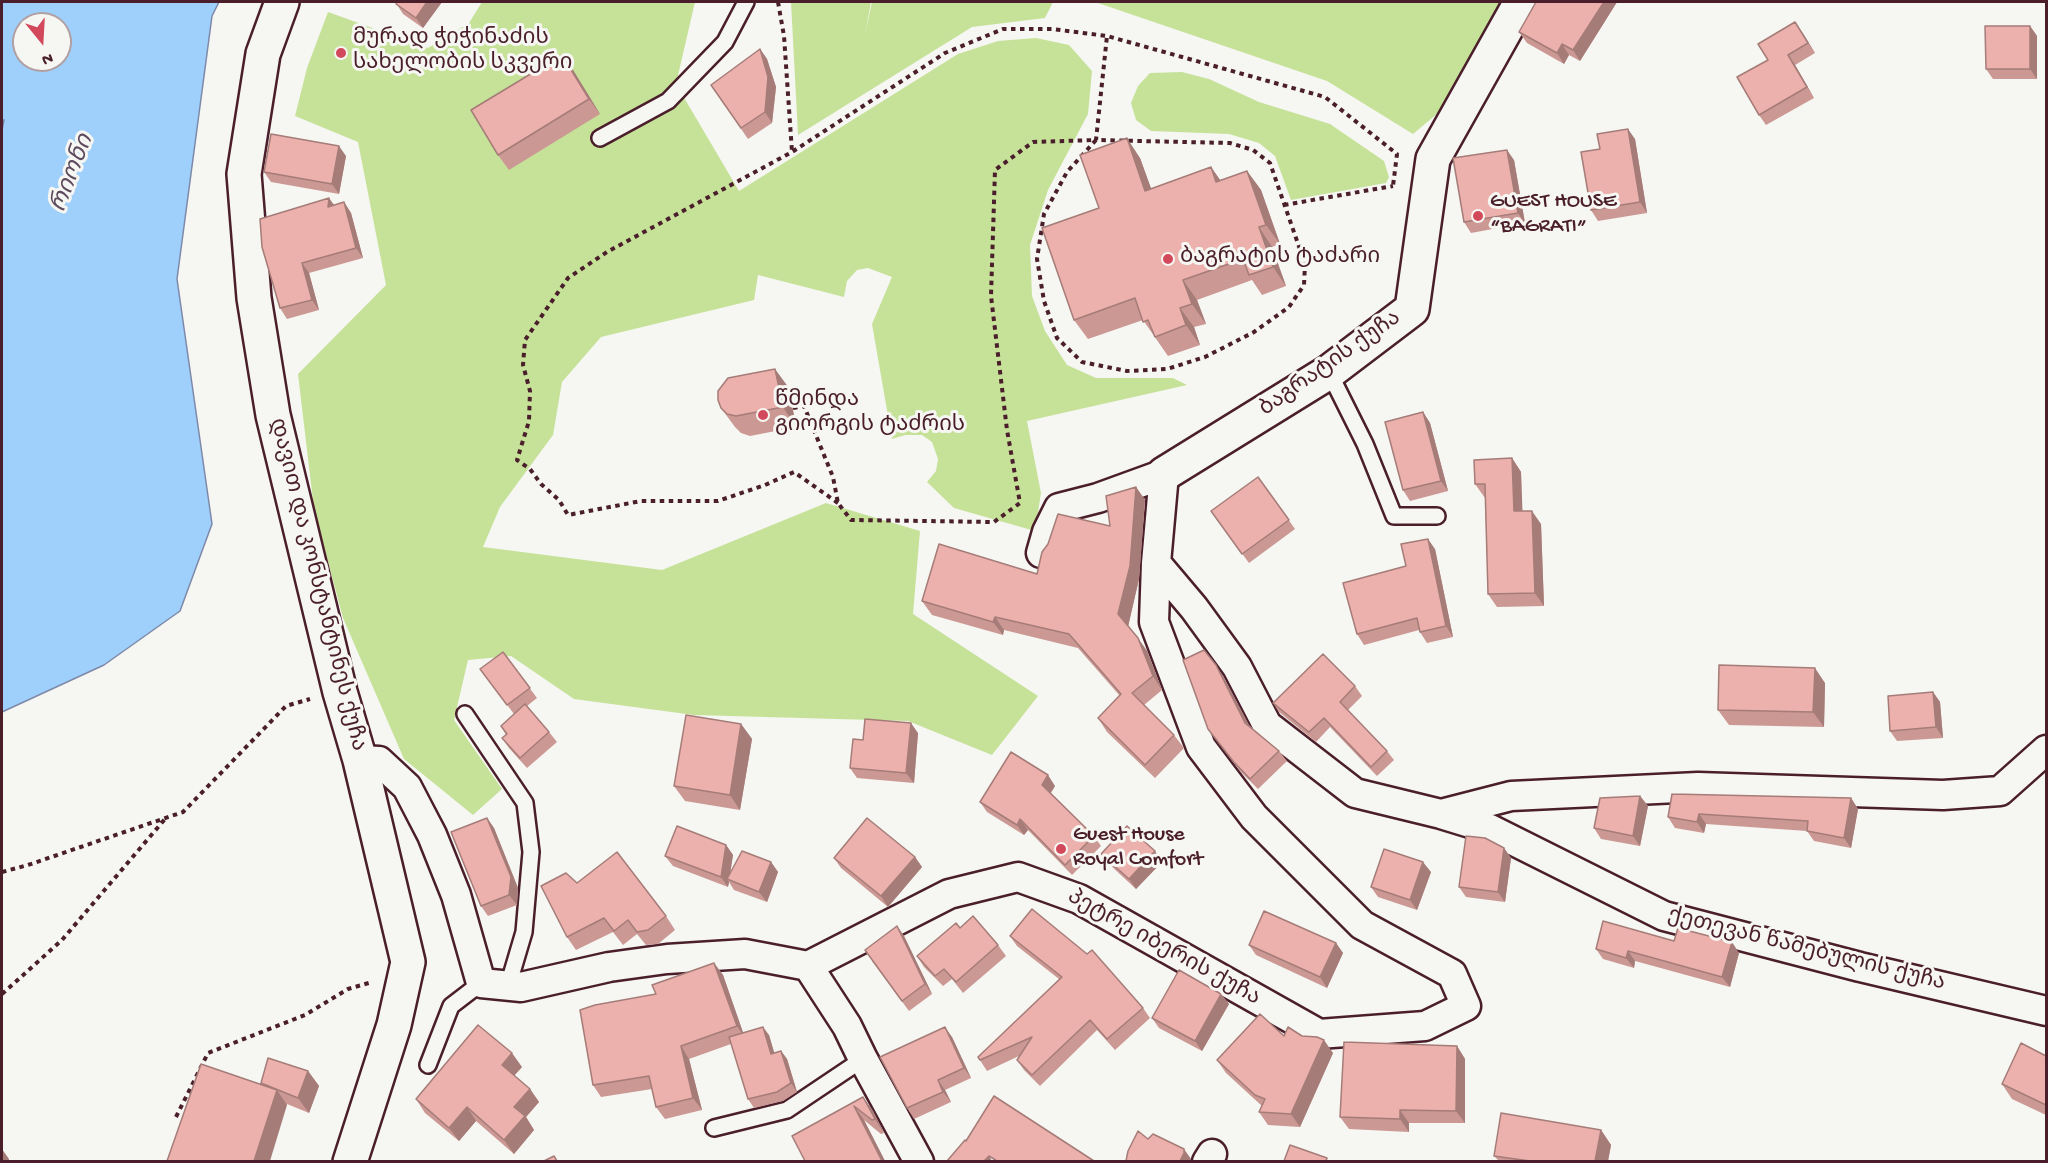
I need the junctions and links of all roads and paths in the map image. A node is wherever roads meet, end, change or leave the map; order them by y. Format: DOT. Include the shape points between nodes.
graph roads {
  1 [pos="282,2"];
  2 [pos="746,2"];
  3 [pos="778,2"];
  4 [pos="1521,2"];
  5 [pos="1107,36"];
  6 [pos="600,138"];
  7 [pos="1096,140"];
  8 [pos="792,152"];
  9 [pos="1431,174"];
  10 [pos="1393,186"];
  11 [pos="1284,205"];
  12 [pos="1329,372"];
  13 [pos="793,408"];
  14 [pos="1164,474"];
  15 [pos="838,503"];
  16 [pos="1437,516"];
  17 [pos="1041,553"];
  18 [pos="1156,563"];
  19 [pos="340,692"];
  20 [pos="465,714"];
  21 [pos="2046,750"];
  22 [pos="360,760"];
  23 [pos="1441,814"];
  24 [pos="165,818"];
  25 [pos="2,872"];
  26 [pos="808,966"];
  27 [pos="375,981"];
  28 [pos="495,985"];
  29 [pos="2,994"];
  30 [pos="2046,1011"];
  31 [pos="863,1059"];
  32 [pos="428,1065"];
  33 [pos="176,1117"];
  34 [pos="714,1128"];
  35 [pos="350,1161"];
  36 [pos="919,1161"];
  1 -- 19 [label="main road, დავით და კონსტანტინეს ქუჩა" via="263,54 244,174 254,298 273,415"];
  2 -- 6 [label="lane" via="725,42 668,101"];
  3 -- 8 [label="path"];
  4 -- 9 [label="main road, ბაგრატის ქუჩა" via="1433,159"];
  5 -- 7 [label="path"];
  5 -- 8 [label="path" via="1052,29 1003,29 945,53"];
  5 -- 10 [label="path" via="1325,97 1396,154"];
  7 -- 11 [label="path" via="1230,143 1253,150 1270,163"];
  7 -- 11 [label="path" via="1067,172 1044,214 1037,260 1044,301 1057,338 1082,362 1127,371 1167,369 1205,357 1254,332 1288,307 1304,285 1305,264"];
  7 -- 15 [label="path" via="1033,142 995,170 991,296 1020,503 994,522 851,520"];
  8 -- 15 [label="path" via="607,252 568,278 525,340 523,364 530,391 529,421 517,460 559,500 568,516 641,501 718,501 794,472"];
  9 -- 10 [label="path"];
  9 -- 12 [label="main road, ბაგრატის ქუჩა" via="1412,309"];
  10 -- 11 [label="path"];
  12 -- 14 [label="main road, ბაგრატის ქუჩა"];
  12 -- 16 [label="lane" via="1365,444 1394,516"];
  13 -- 15 [label="path" via="804,406 833,477"];
  14 -- 17 [label="street, ბაგრატის ქუჩა" via="1059,508"];
  14 -- 18 [label="street, პეტრე იბერის ქუჩა"];
  18 -- 23 [label="street, ქეთევან წამებულის ქუჩა" via="1237,667 1267,725 1355,793"];
  18 -- 26 [label="street, პეტრე იბერის ქუჩა" via="1154,622 1201,747 1254,817 1362,925 1452,974 1466,1006 1425,1026 1319,1034 1079,899 1018,877 949,894"];
  19 -- 22 [label="main road, დავით და კონსტანტინეს ქუჩა"];
  19 -- 24 [label="path" via="286,706 183,812"];
  20 -- 28 [label="lane" via="525,803 531,852 524,932"];
  21 -- 23 [label="street" via="2000,791 1943,795 1698,787 1510,796"];
  22 -- 28 [label="street" via="379,761 406,787 432,835"];
  22 -- 35 [label="main road, დავით და კონსტანტინეს ქუჩა" via="408,962 394,1025"];
  23 -- 30 [label="street, ქეთევან წამებულის ქუჩა" via="1490,829 1664,916"];
  24 -- 25 [label="path"];
  24 -- 29 [label="path" via="62,940"];
  26 -- 28 [label="street" via="745,954 668,958 522,987"];
  26 -- 31 [label="street" via="847,1026"];
  27 -- 33 [label="path" via="348,989 305,1015 208,1053"];
  28 -- 32 [label="lane" via="451,1006"];
  31 -- 34 [label="lane" via="787,1110"];
  31 -- 36 [label="street"];
}
